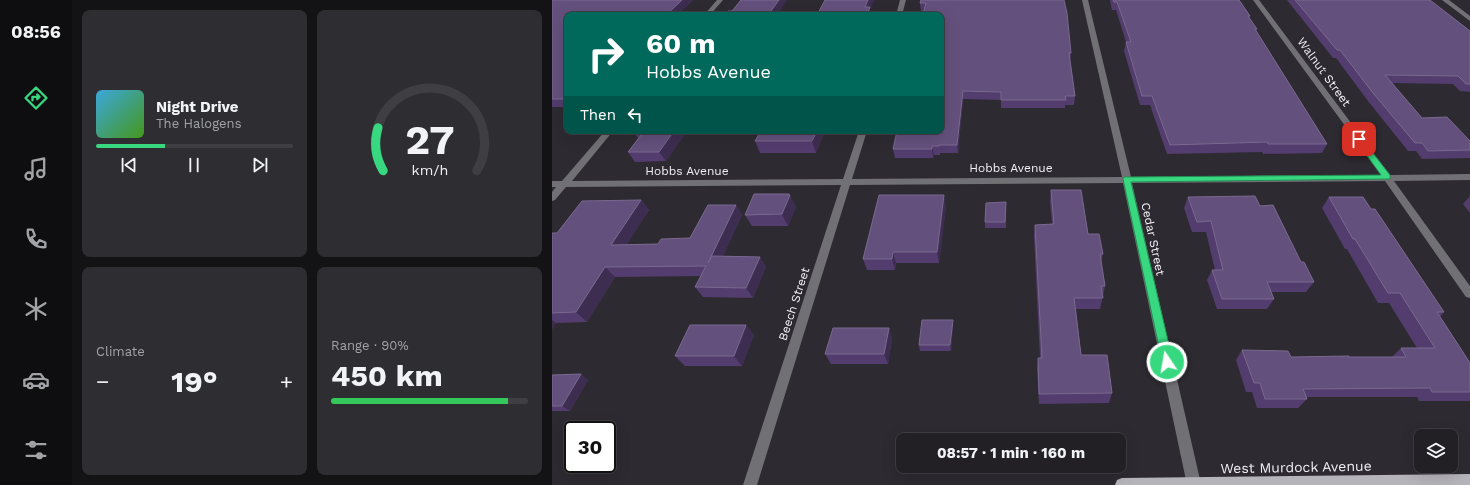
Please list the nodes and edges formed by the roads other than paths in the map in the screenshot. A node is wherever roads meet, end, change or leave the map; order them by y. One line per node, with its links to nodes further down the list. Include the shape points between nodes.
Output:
1 (720, 0): 6 (street)
2 (903, 0): 7 (street)
3 (1085, 0): 13 (street, Cedar Street)
4 (1256, 0): 11 (street, Walnut Street)
5 (1445, 0): 8 (street)
6 (710, 12)
7 (900, 12)
8 (1470, 20)
9 (606, 134): 16 (street)
10 (862, 134): 14 (street, Beech Street)
11 (1387, 177): 12 (street, Hobbs Avenue); 13 (street, Hobbs Avenue); 18 (street, Walnut Street)
12 (1470, 177)
13 (1127, 179): 14 (street, Hobbs Avenue); 20 (street, Cedar Street)
14 (847, 182): 16 (street, Hobbs Avenue); 21 (street, Beech Street)
15 (552, 184): 16 (street, Hobbs Avenue)
16 (564, 184): 17 (street)
17 (552, 198)
18 (1470, 294)
19 (1470, 481): 20 (main road, West Murdock Avenue)
20 (1194, 484): 22 (main road, West Murdock Avenue)
21 (750, 485)
22 (1122, 485)

